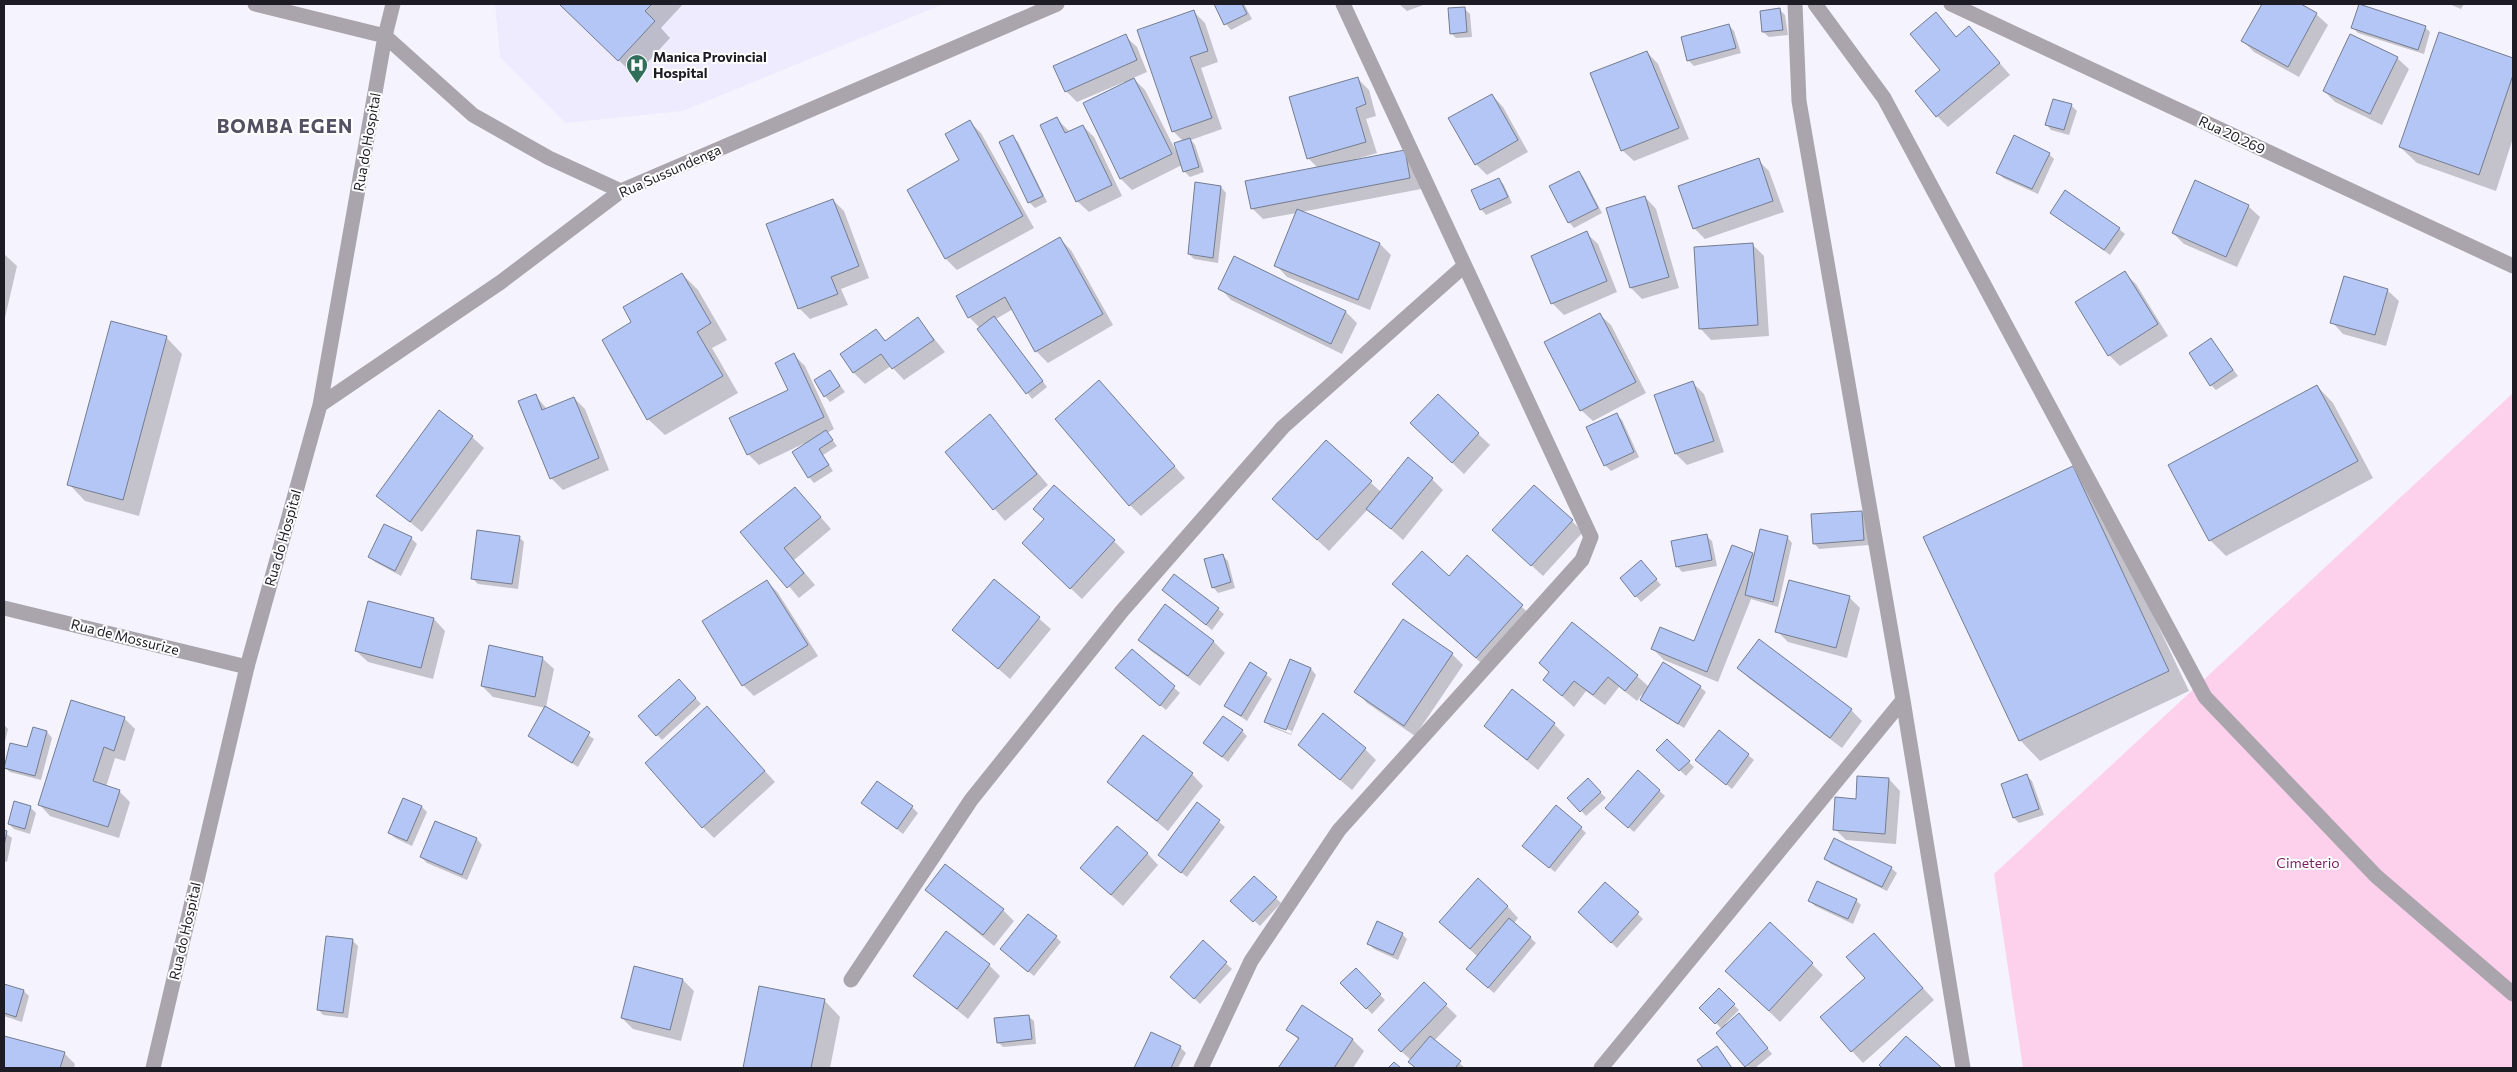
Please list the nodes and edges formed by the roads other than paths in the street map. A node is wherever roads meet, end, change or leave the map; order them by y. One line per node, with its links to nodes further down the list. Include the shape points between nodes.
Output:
1 (255, 4): 8 (street)
2 (393, 4): 8 (street, Rua do Hospital)
3 (1057, 4): 9 (street, Rua Sussundenga)
4 (1343, 4): 10 (street)
5 (1794, 4): 15 (street, via 1799,101)
6 (1815, 4): 17 (street, via 1884,98 2205,697 2376,876)
7 (1951, 4): 11 (street, Rua 20.269)
8 (385, 36): 9 (street, via 473,115 549,158); 12 (street, Rua do Hospital)
9 (620, 191): 12 (street, Rua Sussundenga, via 501,282)
10 (1464, 266): 16 (street, via 1282,427 1122,611 971,800); 19 (street, via 1591,537 1582,560 1339,830 1251,961)
11 (2513, 266)
12 (320, 405): 14 (street, Rua do Hospital)
13 (4, 608): 14 (street, Rua de Mossurize)
14 (247, 667): 18 (street, Rua do Hospital)
15 (1903, 700): 20 (street); 21 (street)
16 (851, 980)
17 (2513, 994)
18 (153, 1068)
19 (1201, 1068)
20 (1601, 1068)
21 (1963, 1068)

